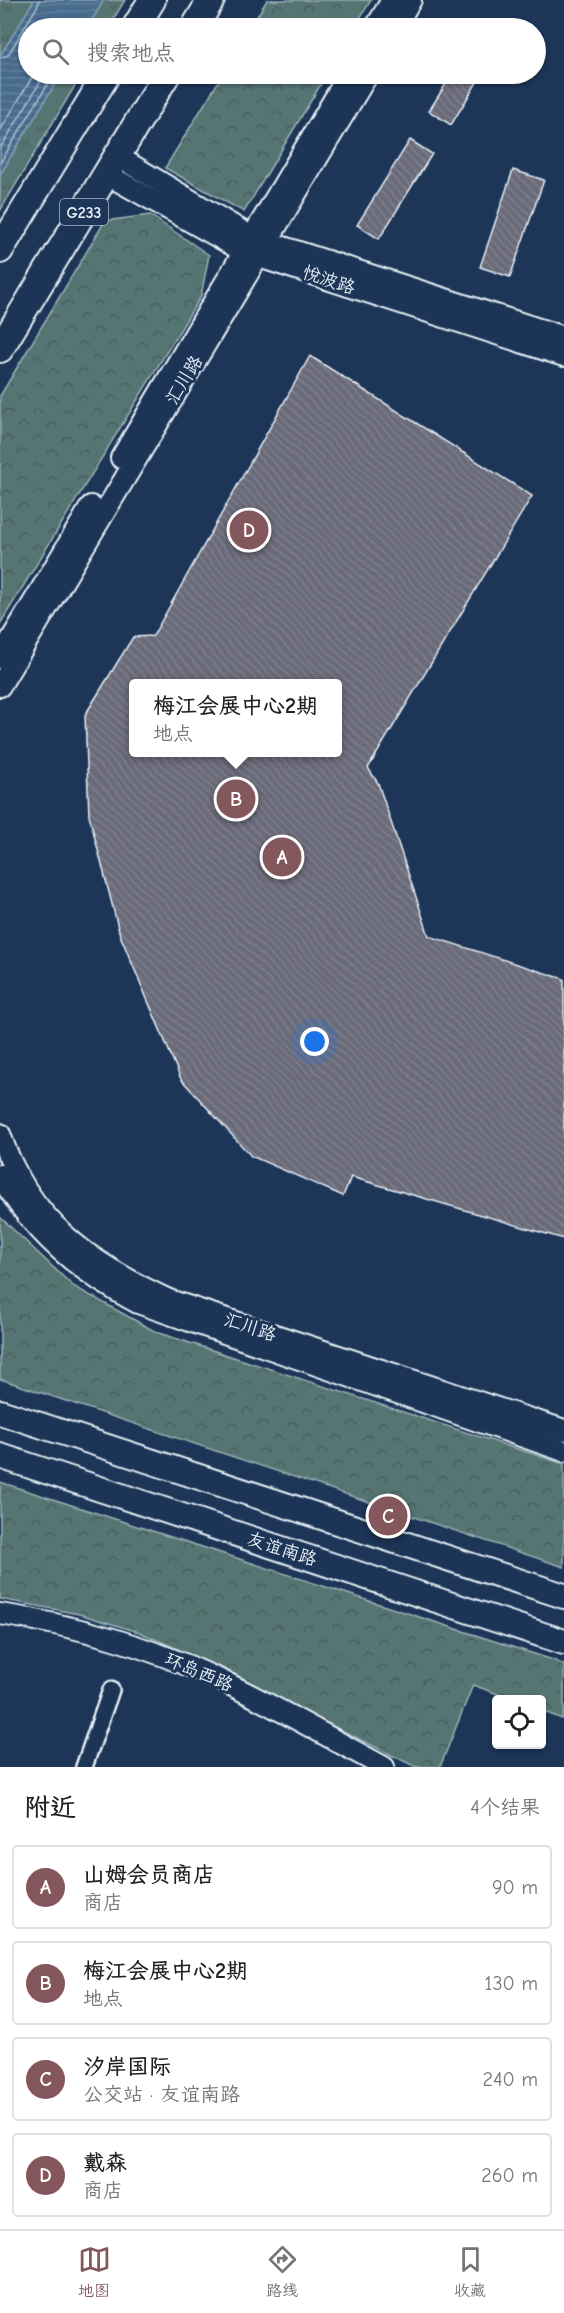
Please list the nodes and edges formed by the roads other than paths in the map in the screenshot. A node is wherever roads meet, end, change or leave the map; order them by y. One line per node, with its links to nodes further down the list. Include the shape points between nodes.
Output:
1 (152, 0): 5 (highway)
2 (212, 0): 6 (highway)
3 (392, 0): 7 (street)
4 (411, 0): 8 (street)
5 (141, 18)
6 (200, 18)
7 (381, 18)
8 (400, 18)
9 (101, 84): 15 (highway, G233)
10 (161, 84): 13 (highway, G233)
11 (344, 84): 14 (street, 汇川路)
12 (362, 84): 14 (street, 汇川路)
13 (111, 165): 14 (street, 悦波路); 17 (highway, G233)
14 (256, 247): 16 (street, 悦波路); 18 (street, 悦波路); 19 (street, 汇川路); 20 (street, 汇川路)
15 (0, 250)
16 (564, 337)
17 (0, 349)
18 (564, 356)
19 (0, 658)
20 (0, 686)
21 (0, 1134): 24 (street, 汇川路, via 26,1189 57,1228 92,1259 141,1287 169,1300)
22 (0, 1175): 25 (street, 汇川路, via 32,1223 73,1263 138,1303)
23 (0, 1412): 27 (main road)
24 (564, 1430)
25 (564, 1451)
26 (0, 1456): 30 (main road, 友谊南路)
27 (564, 1596)
28 (0, 1614): 34 (street, 环岛西路, via 73,1627 179,1662)
29 (0, 1625): 33 (street, 环岛西路, via 63,1637 177,1674)
30 (564, 1642)
31 (111, 1690): 32 (street)
32 (84, 1767)
33 (357, 1767)
34 (384, 1767)

